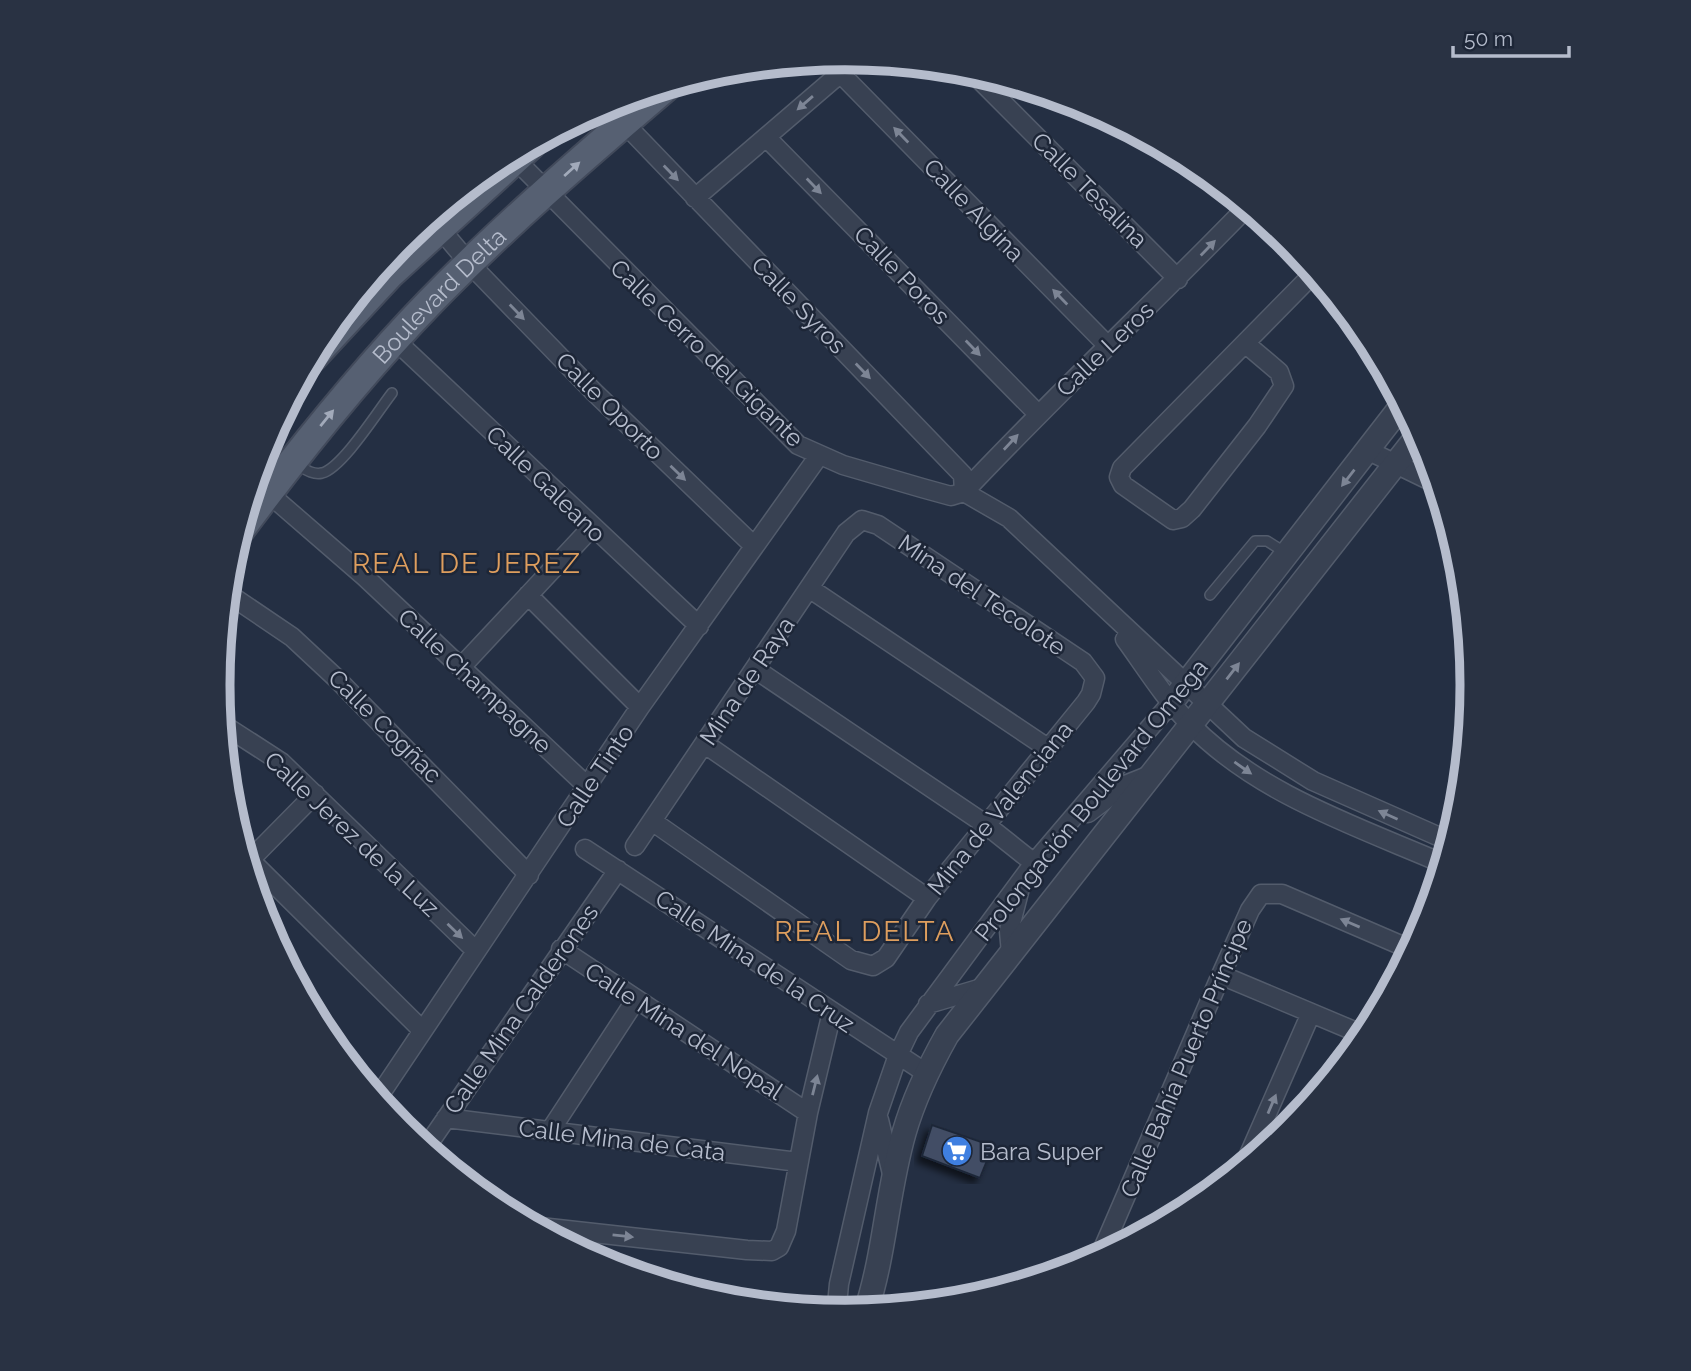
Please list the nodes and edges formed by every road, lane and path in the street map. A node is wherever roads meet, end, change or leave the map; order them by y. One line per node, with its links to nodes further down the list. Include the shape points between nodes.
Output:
1 (844, 70): 2 (street)
2 (840, 73): 6 (street, one-way to 6); 19 (street, Calle Algina, one-way to 2)
3 (987, 87): 14 (street, Calle Tesalina)
4 (647, 103): 5 (main road, Boulevard Delta)
5 (624, 123): 8 (main road, Boulevard Delta, one-way to 5); 9 (street, Calle Syros, one-way to 9)
6 (766, 137): 9 (street); 22 (street, Calle Poros, one-way to 22)
7 (524, 161): 8 (street, Calle Cerro del Gigante)
8 (545, 193): 13 (main road, Boulevard Delta); 25 (street, Calle Cerro del Gigante, via 777,425)
9 (695, 198): 29 (street, Calle Syros, one-way to 29, via 963,475)
10 (1240, 214): 14 (street, Calle Leros, one-way to 10)
11 (437, 226): 13 (street, Calle Oporto)
12 (415, 245): 16 (main road, Boulevard Delta)
13 (469, 263): 17 (main road, Boulevard Delta); 34 (street, Calle Oporto, one-way to 34)
14 (1178, 279): 19 (street, Calle Leros)
15 (1308, 280): 18 (street)
16 (370, 296)
17 (395, 340): 26 (main road, Boulevard Delta, one-way to 17); 33 (street, Calle Galeano)
18 (1246, 344): 18 (street, via 1119,474 1123,485 1173,520 1192,509 1284,386 1279,372)
19 (1108, 346): 22 (street, Calle Leros)
20 (392, 393): 26 (lane, via 337,464 324,473 311,473)
21 (1398, 412): 24 (street, Prolongación Boulevard Omega)
22 (1037, 414): 29 (street, Calle Leros, one-way to 22)
23 (1411, 444): 27 (street, Prolongación Boulevard Omega)
24 (1369, 451): 27 (street); 35 (street, Prolongación Boulevard Omega, one-way to 35)
25 (818, 457): 29 (street, Calle Cerro del Gigante, via 942,493); 34 (street, Calle Tinto)
26 (292, 462): 30 (main road, Boulevard Delta)
27 (1395, 465): 28 (street); 47 (street, Prolongación Boulevard Omega, one-way to 27)
28 (1424, 478)
29 (964, 492): 40 (street, Calle Cerro del Gigante, via 1029,534)
30 (268, 493): 31 (main road, Boulevard Delta); 42 (street, Calle Champagne)
31 (257, 508)
32 (862, 520): 36 (street, Mina de Raya, via 850,527); 44 (street, Mina del Tecolote, via 878,525 1083,662)
33 (591, 528): 37 (street); 41 (street, Calle Galeano)
34 (754, 546): 41 (street, Calle Tinto)
35 (1288, 554): 38 (lane, via 1267,541 1255,541); 45 (street, Prolongación Boulevard Omega)
36 (809, 588): 43 (street, Mina de Raya); 52 (street)
37 (528, 595): 42 (street); 48 (street)
38 (1210, 595)
39 (236, 599): 67 (street, Calle Cogñac, via 292,637 336,678)
40 (1104, 609): 45 (street, Calle Cerro del Gigante); 46 (street, Calle Cerro del Gigante)
41 (699, 626): 48 (street, Calle Tinto)
42 (462, 667): 54 (street, Calle Champagne)
43 (755, 669): 51 (street, Mina de Raya); 57 (street)
44 (1095, 678): 52 (street, Mina de Valenciana, via 1091,694)
45 (1185, 685): 46 (street, Prolongación Boulevard Omega); 47 (street, Calle Cerro del Gigante)
46 (1171, 703): 49 (street, Calle Cerro del Gigante); 58 (street, Prolongación Boulevard Omega)
47 (1206, 705): 49 (street, Prolongación Boulevard Omega); 59 (street, Calle Cerro del Gigante, one-way to 47, via 1284,765)
48 (640, 707): 54 (street, Calle Tinto)
49 (1190, 725): 53 (street, Prolongación Boulevard Omega); 63 (street, Calle Cerro del Gigante, one-way to 63, via 1270,785)
50 (231, 730): 55 (street, Calle Jerez de la Luz, via 281,762)
51 (705, 744): 56 (street, Mina de Raya); 68 (street)
52 (1046, 747): 57 (street, Mina de Valenciana)
53 (1150, 775): 58 (street, via 1125,785); 72 (street, Prolongación Boulevard Omega)
54 (587, 786): 67 (street, Calle Tinto)
55 (315, 794): 62 (street); 71 (street, Calle Jerez de la Luz, one-way to 71)
56 (652, 821): 60 (street, Mina de Raya); 68 (street, Mina de Valenciana, via 851,960 873,967 886,958)
57 (985, 824): 65 (street); 68 (street, Mina de Valenciana)
58 (1063, 828): 65 (street, Prolongación Boulevard Omega)
59 (1442, 838)
60 (635, 846)
61 (585, 849): 64 (street, Calle Mina de la Cruz)
62 (253, 853)
63 (1435, 860)
64 (618, 870): 70 (street, Calle Mina Calderones); 77 (street, Calle Mina de la Cruz)
65 (1029, 870): 72 (street, via 1009,931); 76 (street, Prolongación Boulevard Omega)
66 (259, 871): 79 (street)
67 (529, 875): 71 (street, Calle Tinto)
68 (927, 898)
69 (1403, 946): 73 (street, Calle Bahía Puerto Príncipe, one-way to 73, via 1282,894 1261,894)
70 (561, 949): 75 (street, Calle Mina del Nopal); 86 (street, Calle Mina Calderones)
71 (476, 951): 79 (street, Calle Tinto)
72 (1011, 953): 74 (street, Prolongación Boulevard Omega)
73 (1221, 975): 78 (street); 93 (street, Calle Bahía Puerto Príncipe)
74 (982, 988): 76 (street); 82 (street, Prolongación Boulevard Omega)
75 (635, 1001): 84 (street, Calle Mina del Nopal); 87 (street)
76 (927, 1005): 81 (street, Prolongación Boulevard Omega)
77 (832, 1012): 81 (street, Calle Mina de la Cruz); 84 (street, one-way to 77)
78 (1311, 1013): 80 (street); 89 (street, one-way to 78)
79 (422, 1030): 83 (street, Calle Tinto)
80 (1354, 1031)
81 (898, 1055): 82 (street, Calle Mina de la Cruz); 85 (street, Prolongación Boulevard Omega)
82 (926, 1073): 91 (street, Prolongación Boulevard Omega, via 903,1136)
83 (383, 1090)
84 (808, 1113): 90 (street)
85 (878, 1113): 91 (street); 95 (street, Prolongación Boulevard Omega)
86 (446, 1118): 87 (street, Calle Mina de Cata); 88 (street, Calle Mina Calderones)
87 (550, 1131): 90 (street, Calle Mina de Cata)
88 (431, 1140)
89 (1252, 1147)
90 (798, 1162): 92 (street, one-way to 90, via 772,1251 786,1231)
91 (894, 1179): 94 (street, Prolongación Boulevard Omega)
92 (556, 1229)
93 (1105, 1244)
94 (869, 1300)
95 (837, 1301)

